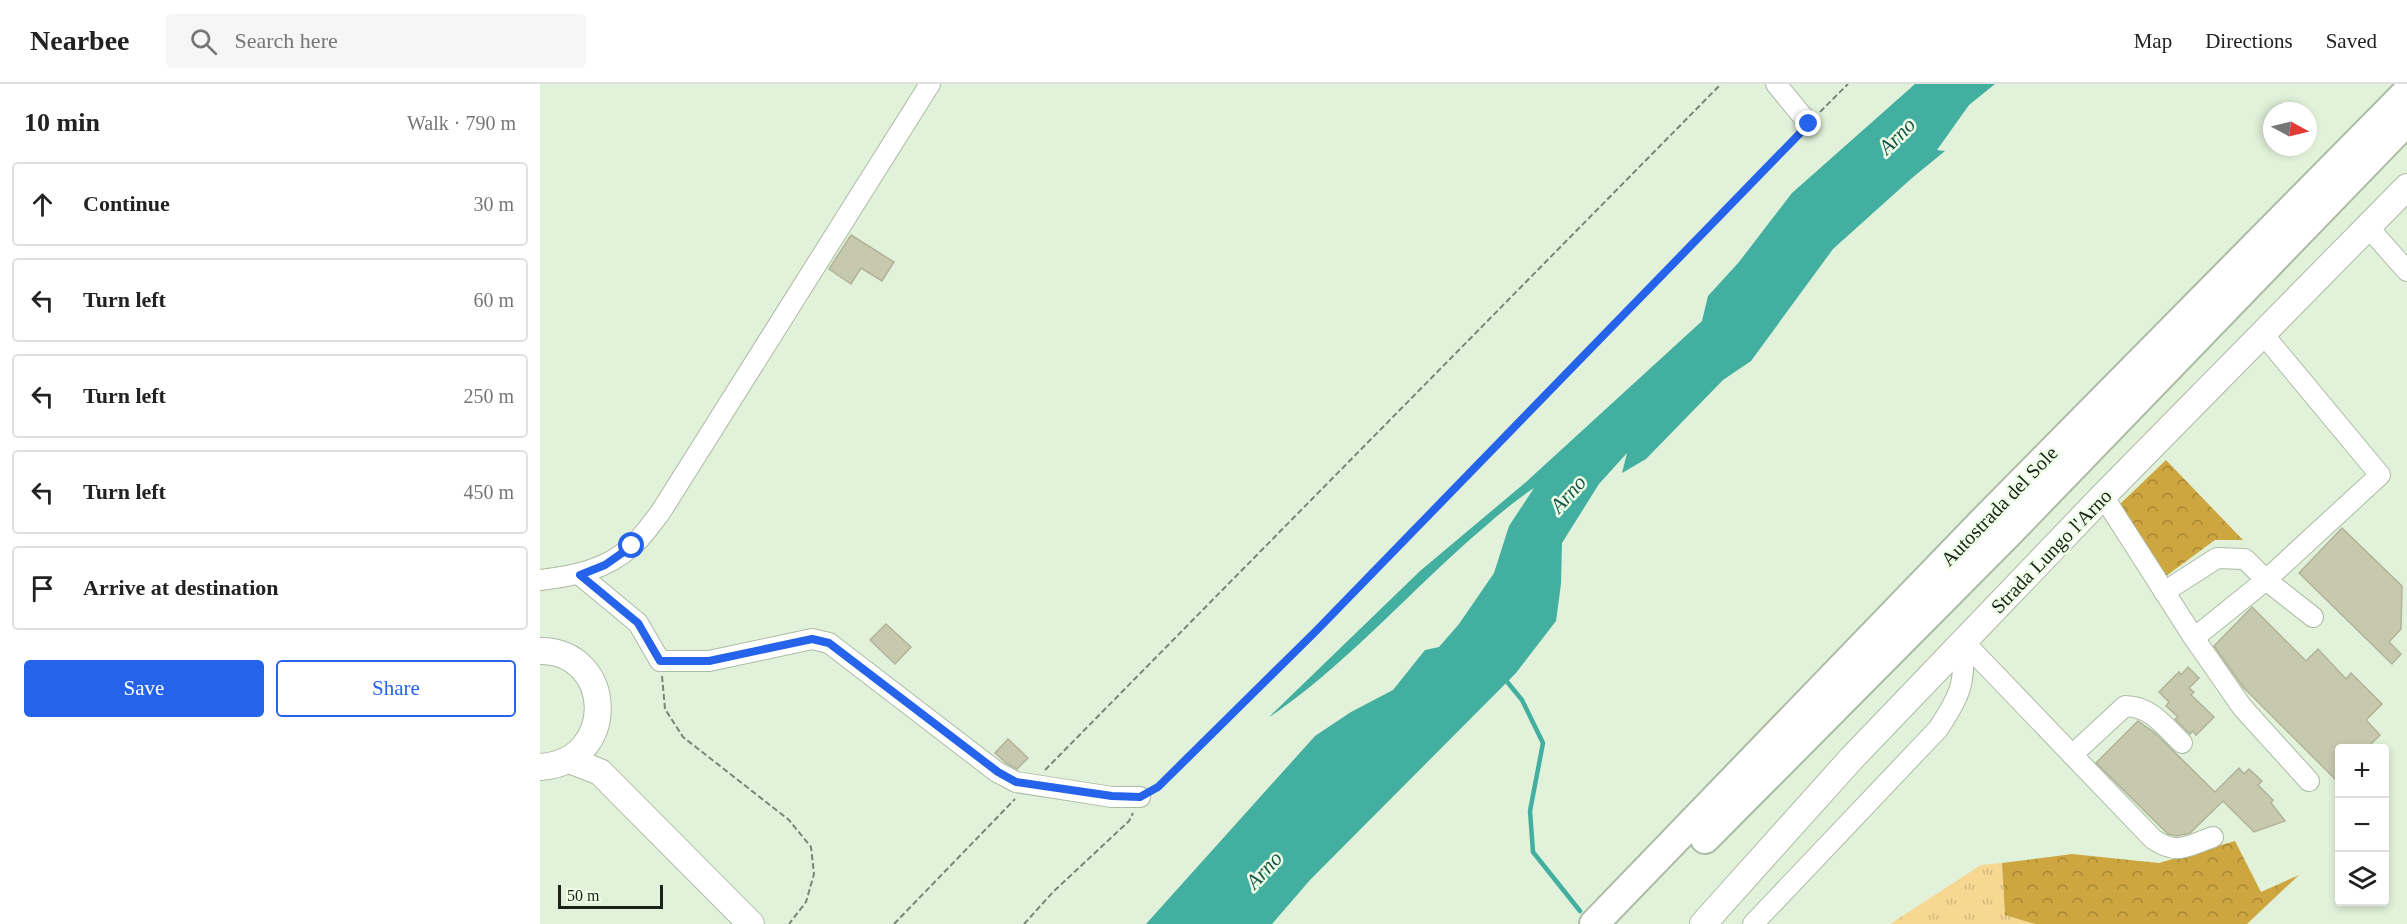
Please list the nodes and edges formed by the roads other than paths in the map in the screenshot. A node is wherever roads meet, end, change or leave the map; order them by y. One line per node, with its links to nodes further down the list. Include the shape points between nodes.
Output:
1 (930, 84): 11 (street, via 660,513 632,546 605,565)
2 (1776, 84): 5 (street)
3 (2407, 92): 29 (highway, Autostrada del Sole, via 1986,518)
4 (2407, 121): 30 (highway, Autostrada del Sole, via 2006,536)
5 (1809, 124)
6 (2407, 187): 7 (main road, Strada Lungo l'Arno)
7 (2368, 227): 8 (street); 9 (main road, Strada Lungo l'Arno)
8 (2407, 271)
9 (2263, 334): 10 (main road, Strada Lungo l'Arno); 13 (street, via 2380,475)
10 (2103, 496): 14 (street); 17 (main road, Strada Lungo l'Arno)
11 (580, 575): 12 (street); 26 (street, via 638,623 660,661 709,661 812,639 829,643 1016,782)
12 (540, 580)
13 (2266, 580): 14 (street, via 2245,559 2217,558); 15 (street); 16 (street)
14 (2164, 592): 16 (street)
15 (2313, 616)
16 (2194, 638): 25 (street, via 2241,707)
17 (1964, 642): 21 (street); 31 (main road, Strada Lungo l'Arno, via 1851,759); 32 (street, via 1964,675 1957,701 1938,729)
18 (540, 651): 19 (main road, via 562,655 579,665 591,680 598,699)
19 (592, 737): 22 (main road); 24 (main road)
20 (2182, 743): 21 (street, via 2149,711 2126,706)
21 (2072, 755): 27 (street, via 2153,839 2168,849)
22 (569, 760): 23 (main road); 24 (main road)
23 (540, 767)
24 (600, 772): 28 (main road)
25 (2309, 781)
26 (1140, 797)
27 (2213, 837)
28 (752, 924)
29 (1594, 924)
30 (1622, 924)
31 (1703, 924)
32 (1753, 924)

